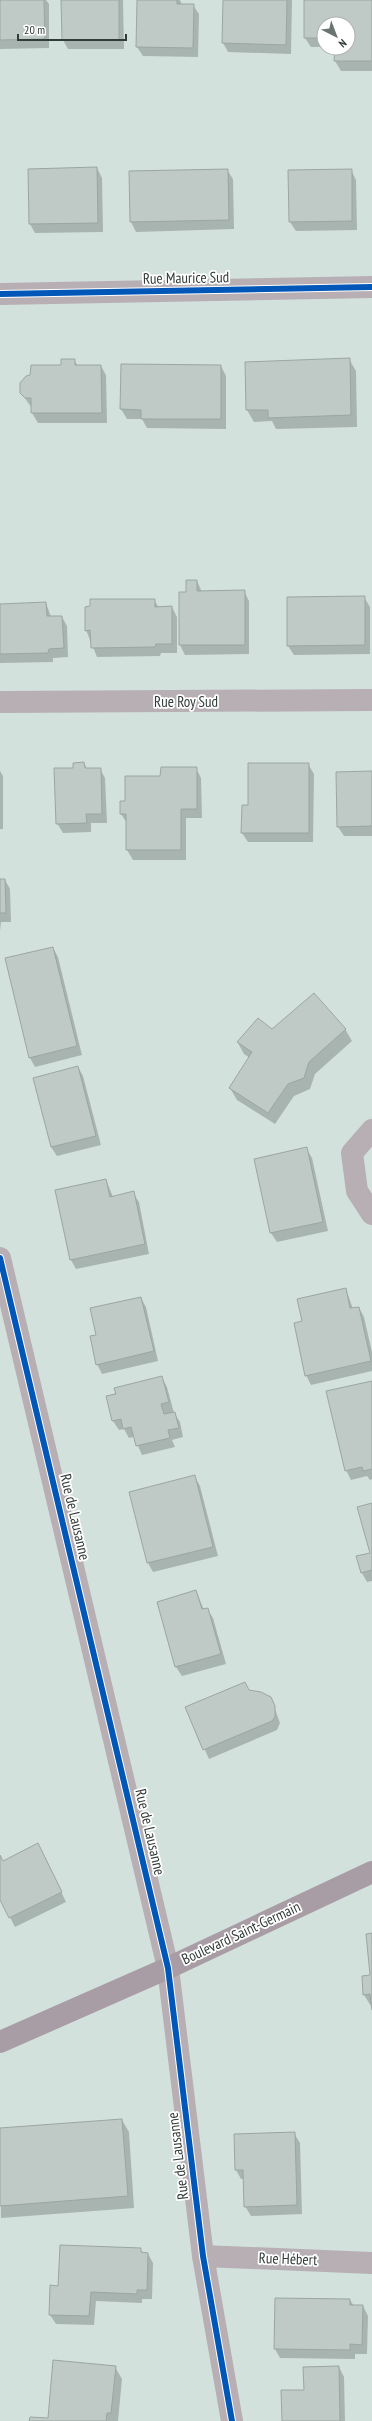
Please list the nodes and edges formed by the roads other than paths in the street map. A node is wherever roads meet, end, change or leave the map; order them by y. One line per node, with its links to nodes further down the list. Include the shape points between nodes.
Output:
1 (372, 287): 2 (street, Rue Maurice Sud)
2 (0, 294)
3 (372, 700): 4 (street, Rue Roy Sud)
4 (0, 702)
5 (372, 1130): 6 (street, via 352,1153 357,1192)
6 (372, 1214)
7 (0, 1258): 9 (street, Rue de Lausanne)
8 (372, 1872): 9 (main road, Boulevard Saint-Germain)
9 (168, 1968): 10 (main road, Boulevard Saint-Germain); 11 (street, Rue de Lausanne)
10 (0, 2042)
11 (203, 2256): 12 (street, Rue Hébert); 13 (street, Rue de Lausanne)
12 (372, 2263)
13 (232, 2421)

